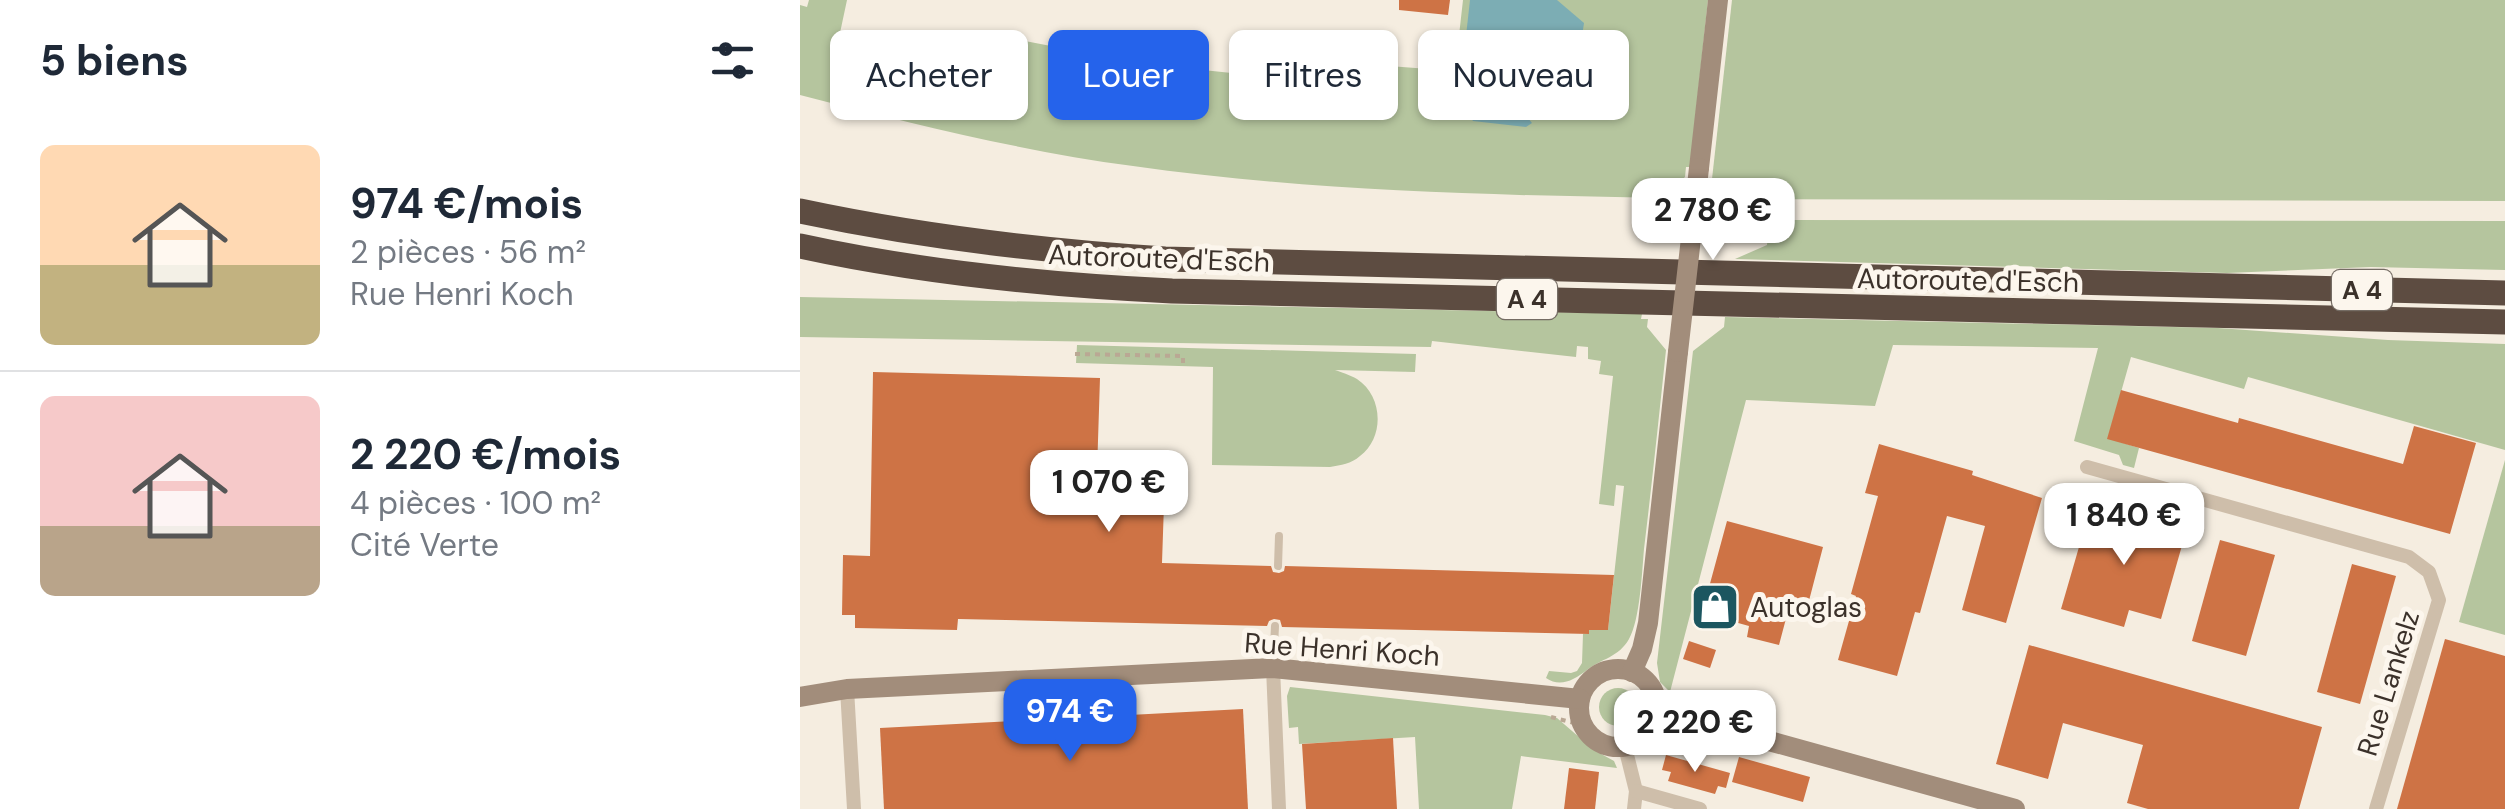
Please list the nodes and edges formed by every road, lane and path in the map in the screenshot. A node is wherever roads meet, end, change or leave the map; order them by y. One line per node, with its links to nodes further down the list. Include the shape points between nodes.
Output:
1 (1718, 0): 15 (main road, bridge, via 1648,624)
2 (800, 200): 4 (highway, A 4)
3 (800, 211): 4 (highway)
4 (861, 224): 6 (highway, Autoroute d'Esch / A 4, via 998,245 1165,259)
5 (800, 250): 7 (highway, Autoroute d'Esch / A 4, via 1039,284 1172,290)
6 (2505, 293)
7 (2505, 322)
8 (1075, 354): 9 (path, via 1183,356)
9 (1183, 367)
10 (2087, 467): 29 (street, Rue Lankelz, via 2408,557 2430,572 2440,600)
11 (1279, 536): 12 (lane)
12 (1278, 566)
13 (1275, 626): 14 (lane)
14 (1273, 668): 16 (main road, Rue Henri Koch); 18 (main road, Rue Henri Koch); 25 (street)
15 (1632, 672): 18 (main road, via 1594,677); 19 (main road, via 1651,688)
16 (847, 689): 17 (main road, Rue Henri Koch); 24 (street)
17 (800, 697)
18 (1580, 699): 21 (main road)
19 (1657, 712): 22 (main road, via 1647,734); 28 (main road)
20 (1545, 715): 21 (path)
21 (1582, 724): 22 (main road, via 1600,743)
22 (1625, 746): 23 (street)
23 (1636, 791): 26 (street); 27 (street)
24 (854, 809)
25 (1278, 809)
26 (1634, 809)
27 (1700, 809)
28 (2015, 809)
29 (2376, 809)

